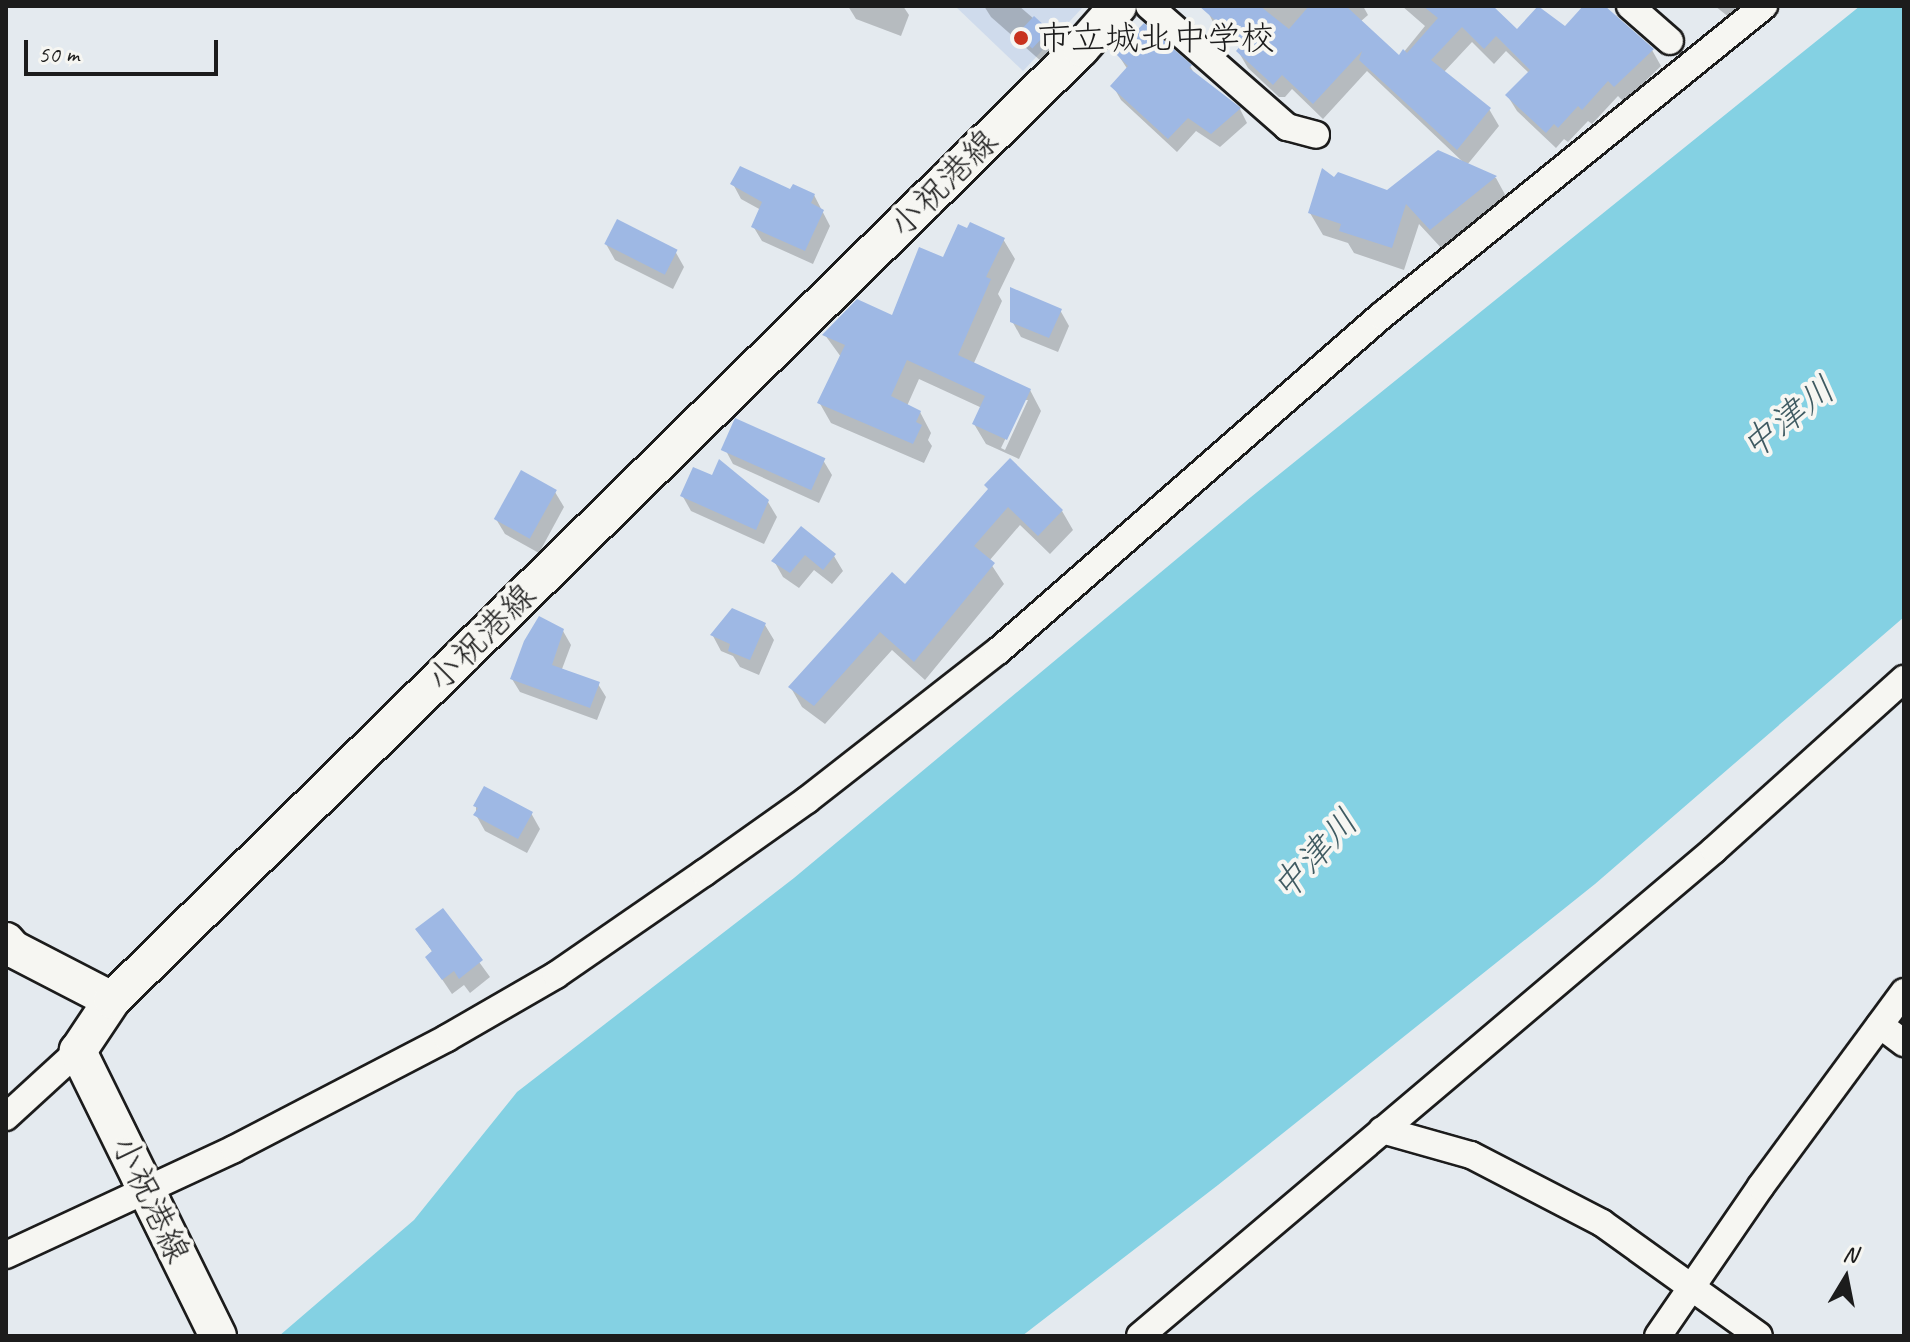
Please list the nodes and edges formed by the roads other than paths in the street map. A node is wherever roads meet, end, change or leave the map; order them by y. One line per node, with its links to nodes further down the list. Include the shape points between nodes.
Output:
1 (1118, 6): 10 (main road, 小祝港線)
2 (1149, 6): 6 (street, via 1287,127)
3 (1630, 6): 5 (street)
4 (1764, 6): 16 (street, via 1381,316 998,651 807,800 556,975)
5 (1670, 41)
6 (1316, 135)
7 (1904, 679): 15 (street, via 1714,850)
8 (6, 941): 10 (main road)
9 (1904, 992): 11 (street)
10 (112, 1000): 13 (main road, 小祝港線)
11 (1880, 1025): 12 (street); 18 (street)
12 (1904, 1043)
13 (78, 1051): 14 (street); 16 (main road, 小祝港線)
14 (6, 1117)
15 (1382, 1130): 18 (street, via 1498,1167 1602,1223); 20 (street)
16 (150, 1198): 17 (street); 19 (main road, 小祝港線)
17 (6, 1255)
18 (1691, 1286): 21 (street); 22 (street)
19 (218, 1336)
20 (1140, 1336)
21 (1658, 1336)
22 (1759, 1336)

